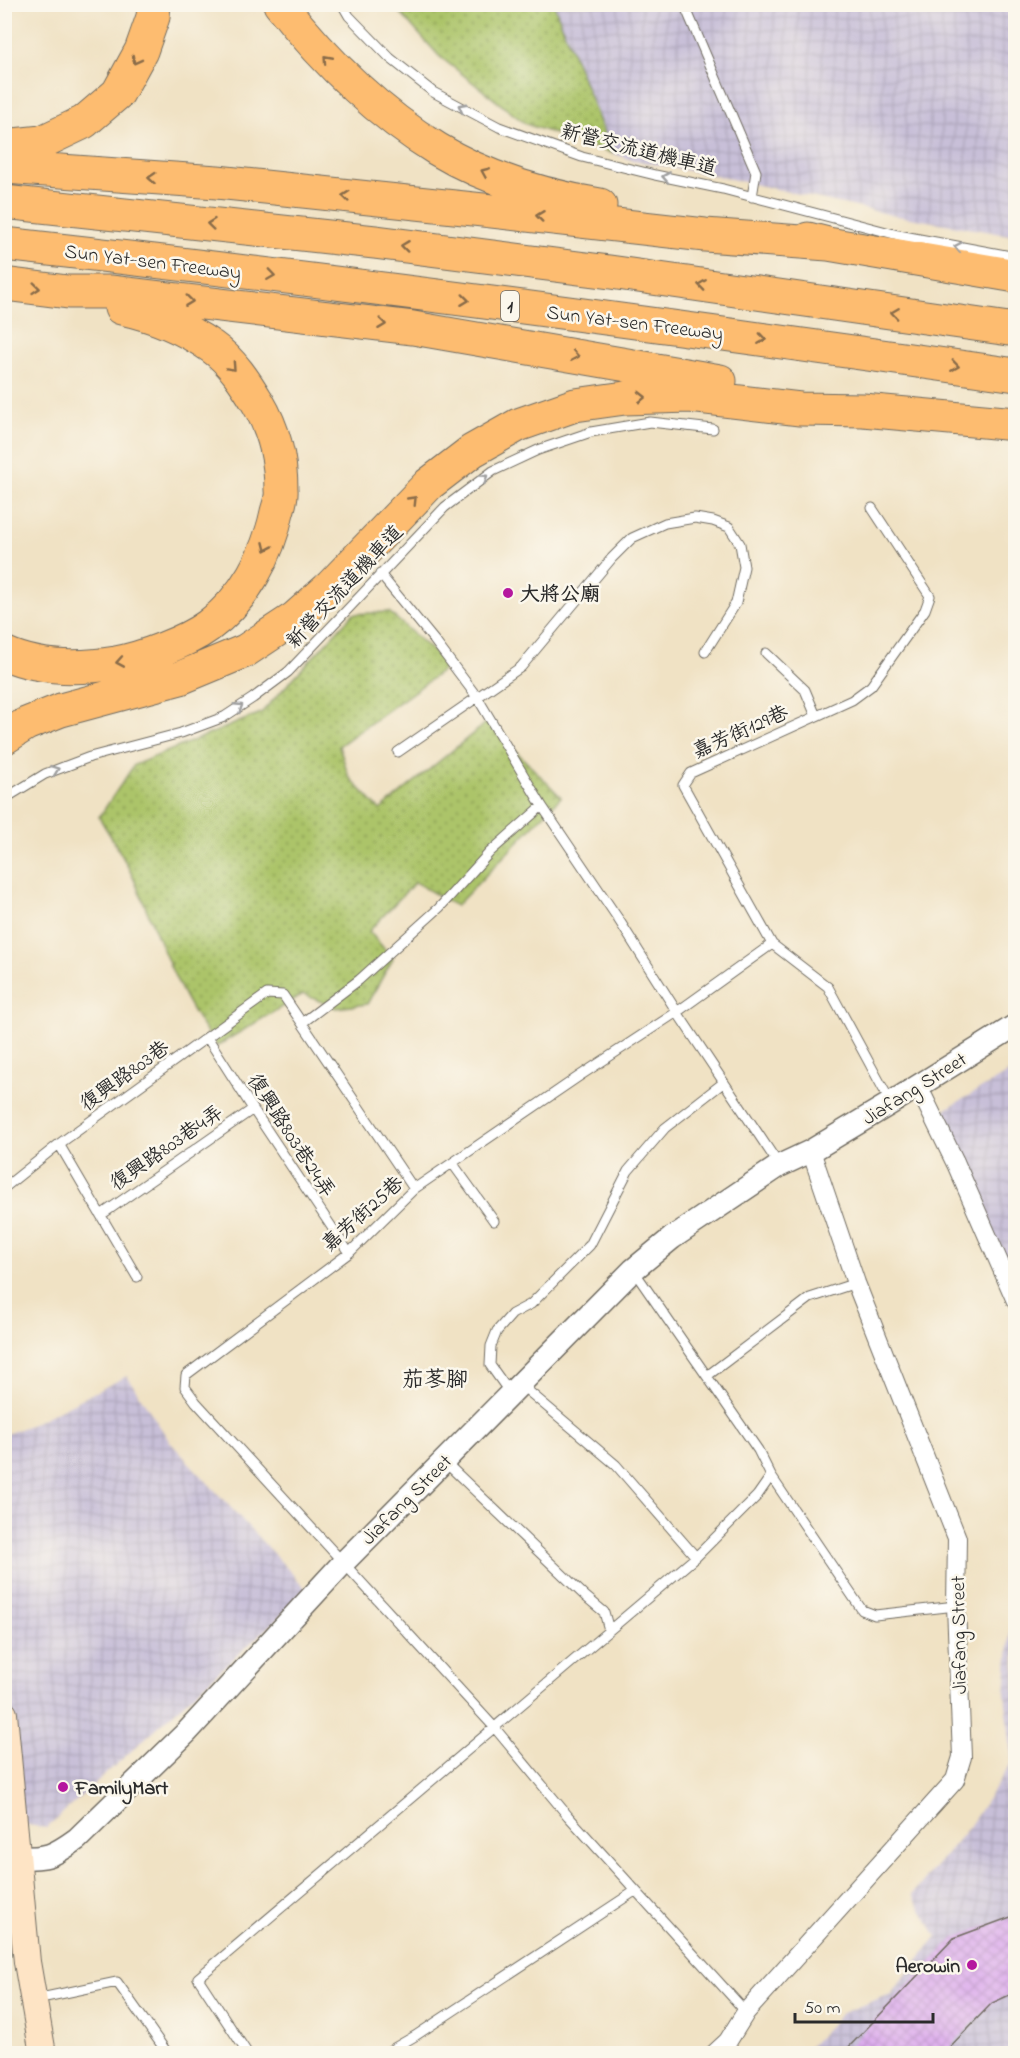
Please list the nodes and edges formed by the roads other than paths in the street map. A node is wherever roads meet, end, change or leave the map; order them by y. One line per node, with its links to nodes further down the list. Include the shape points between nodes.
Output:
1 (154, 4): 5 (highway, one-way to 5, via 141,51 118,93 84,122 42,142)
2 (280, 4): 10 (highway, one-way to 2, via 768,229 583,202 484,172 438,149 383,111 342,75)
3 (342, 4): 7 (lane, 新營交流道機車道, one-way to 3, via 582,156 499,127 433,92 390,58)
4 (684, 4): 7 (lane, via 756,172)
5 (4, 146)
6 (4, 167): 10 (highway, one-way to 6, via 705,235 217,182)
7 (752, 197): 11 (lane, 新營交流道機車道, one-way to 7, via 898,235)
8 (4, 202): 15 (highway, one-way to 8, via 375,242)
9 (4, 244): 16 (highway, Sun Yat-sen Freeway / 1, one-way to 16, via 197,265)
10 (828, 244): 12 (highway)
11 (1016, 257)
12 (1016, 276)
13 (4, 284): 14 (highway, one-way to 14)
14 (68, 291): 17 (highway, one-way to 17, via 110,292 413,328 804,395); 23 (highway, one-way to 23, via 139,312 185,330 214,348 244,380 267,418 278,451 282,492 272,536 256,571 233,602 208,626 166,648 95,666 59,667)
15 (1016, 330)
16 (1016, 375)
17 (863, 410): 18 (highway); 27 (highway, one-way to 17, via 26,724 62,710 180,678 245,651 295,618 331,586 429,484 472,451 518,425 575,405 625,398 690,396 800,409)
18 (1016, 424)
19 (713, 429): 21 (lane, 新營交流道機車道, one-way to 19, via 445,507 493,471 538,450 591,432 650,422)
20 (872, 508): 26 (lane, 嘉芳街129巷, via 930,596 925,610 871,686 852,700)
21 (380, 574): 25 (lane); 29 (lane, 新營交流道機車道, one-way to 21, via 45,774 224,717 288,672)
22 (705, 652): 25 (lane, via 736,603 744,567 740,544 729,527 695,518 665,523 632,538 521,667)
23 (4, 653)
24 (766, 653): 26 (lane, via 805,690)
25 (477, 697): 28 (lane); 30 (lane)
26 (816, 716): 31 (lane, 嘉芳街129巷, via 692,773 683,785)
27 (4, 738)
28 (398, 752)
29 (4, 799)
30 (542, 806): 32 (lane); 33 (lane, via 360,980)
31 (772, 944): 32 (lane, 嘉芳街25巷); 38 (lane, 嘉芳街129巷, via 828,987)
32 (677, 1012): 36 (lane); 42 (lane, 嘉芳街25巷)
33 (302, 1023): 35 (lane, 復興路803巷, via 283,995 267,994); 45 (lane)
34 (1016, 1025): 37 (street, Jiafang Street)
35 (207, 1037): 39 (lane, 復興路803巷24弄); 40 (lane, 復興路803巷)
36 (723, 1083): 43 (lane); 54 (lane, via 665,1128 628,1171 590,1245 531,1304 512,1314 497,1331 489,1365)
37 (918, 1086): 38 (street, Jiafang Street); 52 (street)
38 (891, 1103): 41 (street, Jiafang Street)
39 (252, 1109): 46 (lane, 復興路803巷4弄); 48 (lane, 復興路803巷24弄)
40 (59, 1144): 44 (lane, 復興路803巷); 46 (lane, 復興路803巷4弄)
41 (811, 1151): 43 (street, Jiafang Street); 51 (street, Jiafang Street)
42 (453, 1164): 45 (lane, 嘉芳街25巷); 47 (lane)
43 (779, 1166): 49 (street, Jiafang Street, via 672,1238)
44 (4, 1188)
45 (414, 1189): 48 (lane, 嘉芳街25巷)
46 (101, 1215): 50 (lane, 復興路803巷4弄)
47 (494, 1221)
48 (349, 1253): 58 (lane, 嘉芳街25巷, via 186,1375 185,1387)
49 (633, 1270): 53 (lane); 54 (street, Jiafang Street)
50 (137, 1277)
51 (856, 1283): 53 (lane, via 810,1298); 59 (street, Jiafang Street, via 957,1538)
52 (1016, 1301)
53 (707, 1376): 56 (lane, via 758,1450)
54 (515, 1388): 55 (street, Jiafang Street); 57 (lane, via 616,1465)
55 (444, 1461): 58 (street, Jiafang Street); 60 (lane, via 604,1612)
56 (771, 1476): 57 (lane, via 757,1496); 59 (lane, via 862,1610 875,1616)
57 (696, 1557): 60 (lane)
58 (343, 1563): 62 (lane, 嘉芳街25巷); 63 (street, Jiafang Street, via 187,1732 77,1839 57,1853 40,1858)
59 (956, 1606): 66 (street, Jiafang Street, via 962,1757 956,1780)
60 (609, 1630): 62 (lane)
61 (4, 1714): 63 (main road)
62 (494, 1727): 64 (lane, 嘉芳街25巷); 69 (lane, via 198,1978)
63 (11, 1857): 65 (main road)
64 (634, 1891): 66 (lane, 嘉芳街25巷); 70 (lane)
65 (32, 2000): 67 (main road); 68 (lane, via 117,1982)
66 (746, 2012): 71 (street, Jiafang Street, via 728,2041)
67 (42, 2054)
68 (168, 2054)
69 (248, 2054)
70 (384, 2054)
71 (714, 2054)

